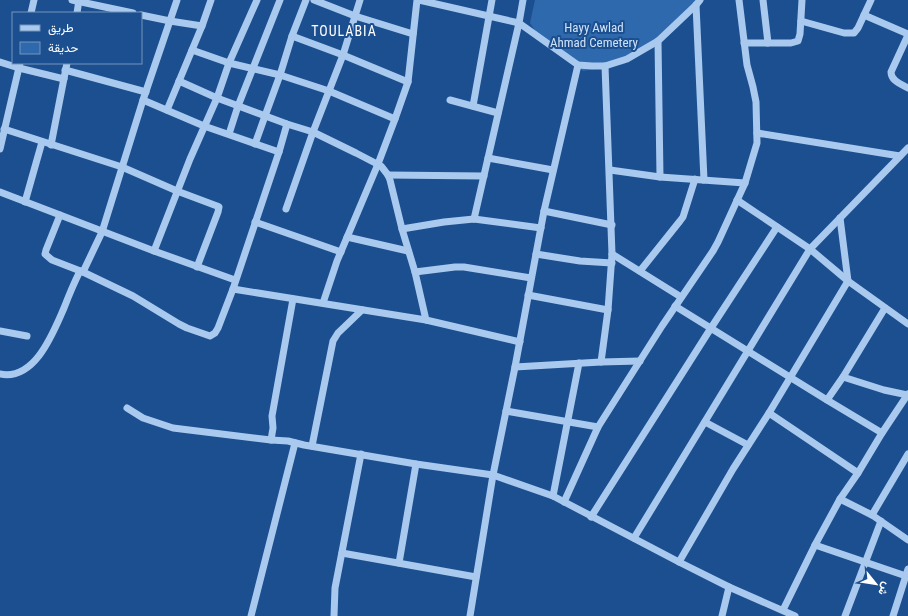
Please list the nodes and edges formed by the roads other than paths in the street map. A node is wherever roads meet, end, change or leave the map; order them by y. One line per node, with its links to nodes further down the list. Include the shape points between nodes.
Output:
1 (34, 0): 18 (street)
2 (77, 0): 19 (street); 20 (street)
3 (177, 0): 25 (street)
4 (211, 0): 28 (street)
5 (256, 0): 38 (street)
6 (280, 0): 44 (street)
7 (306, 0): 31 (street)
8 (314, 0): 23 (street)
9 (360, 0): 23 (street)
10 (418, 0): 24 (street); 29 (street)
11 (492, 0): 24 (street)
12 (523, 0): 27 (street)
13 (739, 0): 33 (street)
14 (763, 0): 34 (street)
15 (802, 0): 26 (street)
16 (871, 0): 22 (street)
17 (698, 2): 32 (street); 83 (street)
18 (31, 12)
19 (77, 12)
20 (129, 12)
21 (142, 15): 25 (street)
22 (864, 15): 26 (street, via 858,28 851,34); 30 (street)
23 (355, 16): 29 (street); 36 (street)
24 (489, 16): 27 (street); 56 (street)
25 (170, 21): 28 (street); 51 (street)
26 (801, 21): 34 (street, via 799,39 796,42)
27 (519, 23): 41 (street); 58 (street)
28 (202, 26): 35 (street)
29 (413, 34): 48 (street)
30 (908, 35): 49 (street, via 891,72 893,79)
31 (292, 36): 36 (street); 45 (street)
32 (658, 40): 43 (street, via 627,59); 81 (street)
33 (744, 43): 34 (street); 65 (street, via 756,102)
34 (768, 43)
35 (192, 50): 38 (street); 47 (street)
36 (343, 55): 48 (street); 50 (street)
37 (0, 62): 39 (street)
38 (229, 63): 44 (street); 52 (street)
39 (12, 64)
40 (19, 65): 46 (street); 63 (street)
41 (578, 65): 43 (street); 77 (street)
42 (66, 66): 46 (street); 51 (street)
43 (605, 66): 78 (street)
44 (253, 69): 45 (street); 55 (street)
45 (280, 75): 50 (street); 59 (street)
46 (64, 79): 69 (street)
47 (179, 81): 52 (street); 57 (street)
48 (408, 82): 60 (street)
49 (908, 88)
50 (329, 91): 60 (street); 64 (street)
51 (146, 92): 53 (street)
52 (217, 98): 55 (street); 62 (street)
53 (143, 100): 57 (street); 76 (street)
54 (450, 100): 56 (street)
55 (238, 106): 59 (street); 66 (street)
56 (473, 106): 58 (street)
57 (167, 110): 62 (street)
58 (498, 113): 74 (street)
59 (265, 116): 61 (street); 68 (street)
60 (396, 119): 75 (street)
61 (287, 124): 64 (street); 72 (street)
62 (204, 126): 66 (street); 85 (street)
63 (4, 130): 67 (street); 71 (street)
64 (313, 132): 75 (street); 89 (street)
65 (757, 133): 73 (street); 84 (street, via 757,143)
66 (229, 134): 68 (street)
67 (42, 142): 69 (street); 88 (street)
68 (255, 144): 72 (street)
69 (51, 145): 76 (street)
70 (908, 148): 73 (street)
71 (0, 149)
72 (279, 152): 94 (street)
73 (900, 156): 92 (street)
74 (488, 158): 77 (street); 80 (street)
75 (378, 164): 79 (street); 100 (street)
76 (122, 167): 85 (street); 99 (street)
77 (553, 170): 90 (street)
78 (610, 170): 81 (street); 95 (street)
79 (388, 175): 80 (street); 98 (street)
80 (484, 176): 93 (street)
81 (660, 177): 82 (street)
82 (695, 179): 83 (street); 110 (street, via 683,217)
83 (704, 180): 84 (street)
84 (745, 183): 87 (street)
85 (177, 191): 103 (street); 108 (street, via 219,207)
86 (0, 192): 88 (street)
87 (737, 200): 96 (street); 117 (street, via 718,242)
88 (25, 202): 91 (street)
89 (286, 209)
90 (544, 211): 95 (street); 97 (street)
91 (60, 215): 99 (street); 109 (street, via 45,254 52,260)
92 (840, 218): 101 (street); 114 (street)
93 (474, 219): 97 (street); 98 (street)
94 (255, 222): 104 (street); 113 (street)
95 (612, 225): 106 (street)
96 (777, 227): 101 (street); 126 (street)
97 (541, 228): 105 (street)
98 (402, 229): 102 (street)
99 (102, 232): 103 (street); 109 (street)
100 (348, 237): 102 (street); 104 (street)
101 (810, 249): 114 (street); 130 (street)
102 (408, 250): 111 (street)
103 (154, 251): 108 (street)
104 (341, 252): 119 (street)
105 (536, 254): 107 (street); 112 (street)
106 (612, 254): 107 (street); 110 (street)
107 (612, 264): 123 (street)
108 (197, 267): 113 (street)
109 (81, 271): 115 (street, via 133,296 183,326 210,336 215,333); 135 (street, via 40,354 25,368 10,374)
110 (640, 271): 117 (street)
111 (415, 272): 112 (street, via 464,267); 124 (street)
112 (531, 278): 116 (street)
113 (236, 280): 115 (street)
114 (848, 282): 121 (street); 136 (street)
115 (233, 289): 118 (street)
116 (528, 295): 123 (street); 129 (street)
117 (681, 298): 120 (street)
118 (293, 299): 119 (street); 147 (street, via 272,416)
119 (323, 304): 122 (street)
120 (676, 306): 126 (street); 131 (street)
121 (885, 308): 125 (street); 137 (street)
122 (362, 310): 124 (street); 150 (street, via 333,340)
123 (608, 310): 132 (street)
124 (426, 320): 129 (street)
125 (908, 324)
126 (711, 328): 130 (street); 160 (street)
127 (0, 331): 128 (street)
128 (27, 336)
129 (520, 342): 134 (street)
130 (748, 352): 136 (street); 144 (street)
131 (640, 361): 132 (street); 145 (street)
132 (601, 362): 133 (street)
133 (579, 363): 134 (street); 143 (street)
134 (515, 367): 141 (street)
135 (0, 374)
136 (790, 377): 139 (street); 142 (street)
137 (843, 377): 138 (street); 139 (street)
138 (908, 395): 146 (street)
139 (827, 400): 146 (street)
140 (127, 408): 147 (street, via 143,418 173,428)
141 (506, 411): 143 (street); 155 (street)
142 (769, 413): 149 (street); 154 (street)
143 (567, 422): 145 (street); 156 (street)
144 (705, 422): 149 (street); 162 (street)
145 (598, 427): 158 (street)
146 (882, 433): 154 (street)
147 (271, 440): 148 (street)
148 (295, 443): 150 (street); 176 (street)
149 (748, 445): 166 (street)
150 (312, 446): 151 (street)
151 (361, 454): 153 (street); 165 (street)
152 (908, 454): 159 (street)
153 (416, 464): 155 (street); 168 (street)
154 (858, 472): 157 (street)
155 (492, 475): 156 (street); 171 (street)
156 (552, 496): 158 (street)
157 (840, 499): 159 (street); 164 (street)
158 (564, 502): 160 (street)
159 (872, 515): 161 (street)
160 (591, 516): 162 (street)
161 (881, 522): 163 (street); 167 (street)
162 (634, 538): 166 (street)
163 (908, 540)
164 (816, 544): 167 (street); 174 (street)
165 (342, 553): 168 (street); 177 (street, via 335,588)
166 (679, 562): 172 (street)
167 (865, 562): 170 (street); 180 (street)
168 (399, 563): 171 (street)
169 (908, 569): 170 (street)
170 (906, 576): 173 (street)
171 (476, 577): 178 (street)
172 (729, 587): 174 (street); 179 (street)
173 (905, 588): 181 (street)
174 (783, 610): 175 (street)
175 (791, 615)
176 (251, 616)
177 (334, 616)
178 (470, 616)
179 (722, 616)
180 (845, 616)
181 (893, 616)

